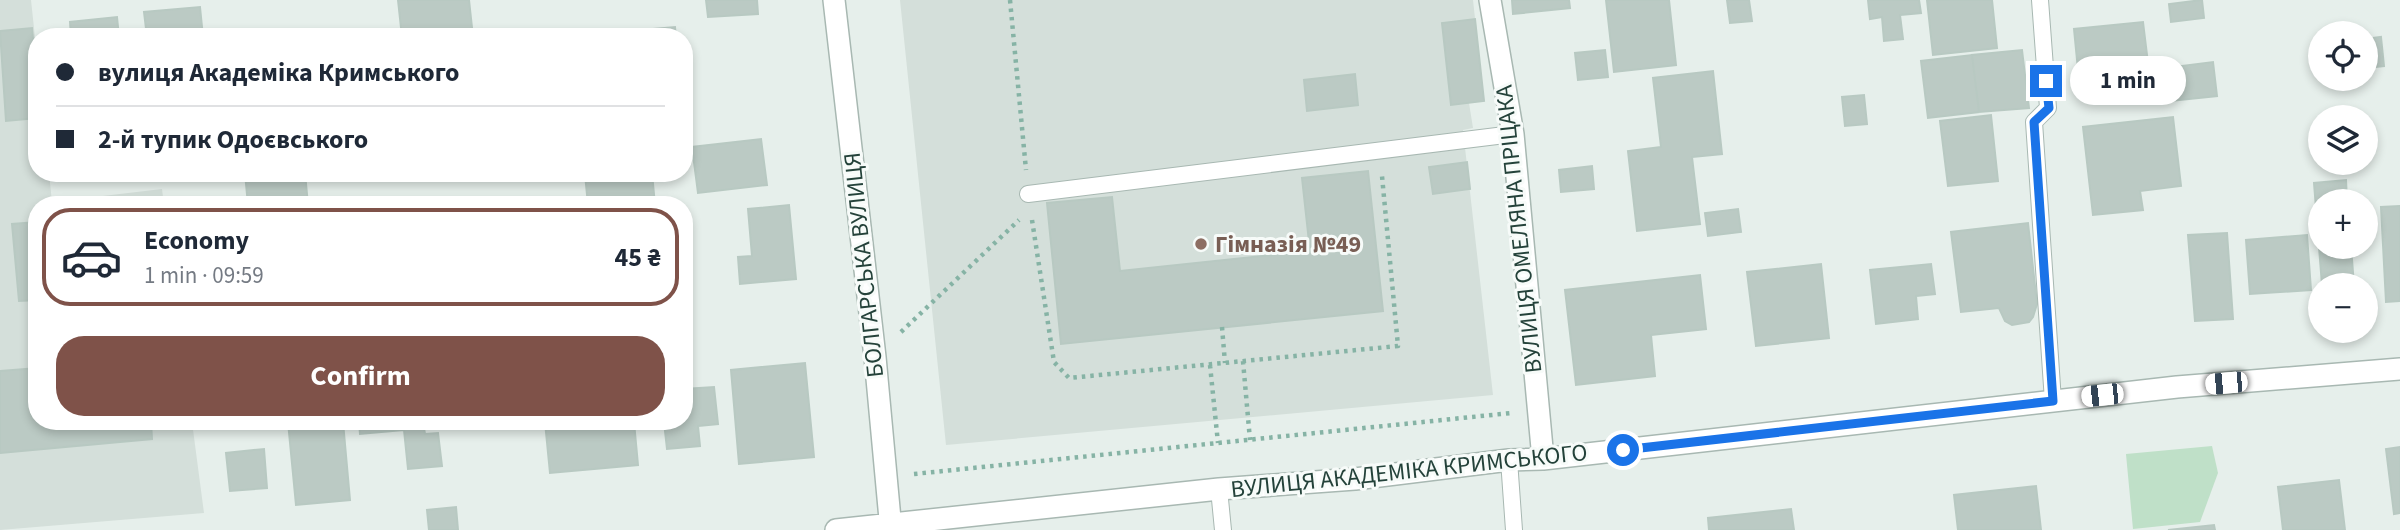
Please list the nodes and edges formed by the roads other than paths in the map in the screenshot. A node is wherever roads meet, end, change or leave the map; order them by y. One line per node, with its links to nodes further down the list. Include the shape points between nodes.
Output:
1 (834, 0): 11 (street, БОЛГАРСЬКА ВУЛИЦЯ)
2 (1490, 0): 4 (street, ВУЛИЦЯ ОМЕЛЯНА ПРІЦАКА)
3 (2040, 0): 7 (lane, via 2049,108 2034,122)
4 (1513, 134): 5 (lane); 8 (street, ВУЛИЦЯ ОМЕЛЯНА ПРІЦАКА)
5 (1029, 202)
6 (2400, 369): 7 (street, ВУЛИЦЯ АКАДЕМІКА КРИМСЬКОГО)
7 (2053, 401): 8 (street, ВУЛИЦЯ АКАДЕМІКА КРИМСЬКОГО)
8 (1543, 459): 9 (street, ВУЛИЦЯ АКАДЕМІКА КРИМСЬКОГО)
9 (1508, 460): 10 (street, ВУЛИЦЯ АКАДЕМІКА КРИМСЬКОГО, via 1355,479); 14 (lane)
10 (1219, 489): 11 (street, ВУЛИЦЯ АКАДЕМІКА КРИМСЬКОГО); 13 (lane)
11 (890, 527): 12 (street, ВУЛИЦЯ АКАДЕМІКА КРИМСЬКОГО)
12 (836, 530)
13 (1223, 530)
14 (1514, 530)

